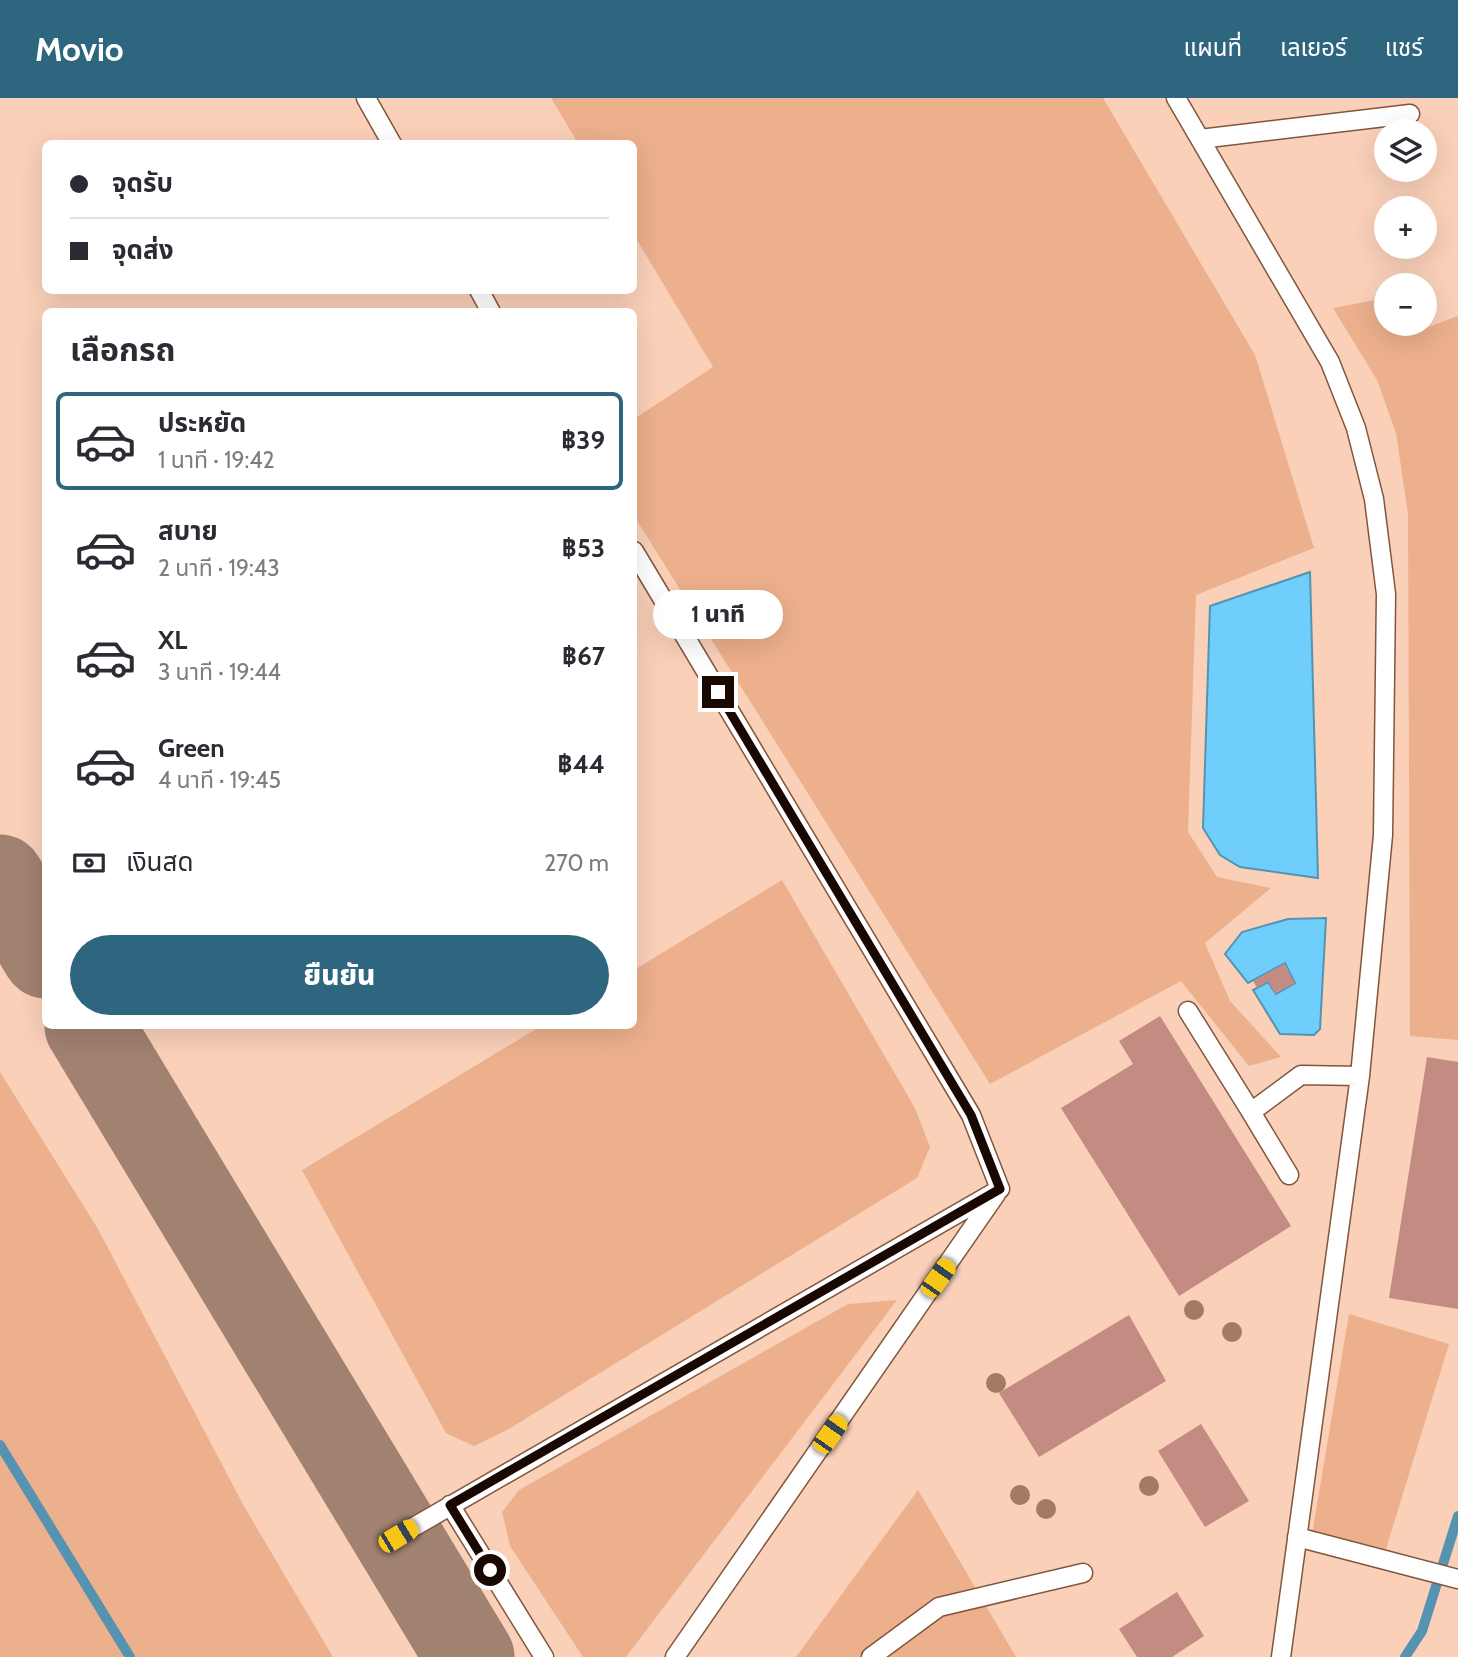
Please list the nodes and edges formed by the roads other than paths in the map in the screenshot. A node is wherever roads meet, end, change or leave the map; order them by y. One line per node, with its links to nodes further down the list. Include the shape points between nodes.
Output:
1 (366, 98): 5 (lane)
2 (1176, 98): 4 (lane)
3 (1410, 114): 4 (lane)
4 (1200, 139): 8 (lane, via 1330,362 1356,428 1374,499 1386,594 1383,835)
5 (390, 140)
6 (637, 556): 11 (lane, via 971,1115)
7 (1188, 1011): 9 (lane)
8 (1360, 1076): 9 (lane, via 1301,1076); 14 (lane)
9 (1251, 1112): 10 (lane)
10 (1289, 1175)
11 (1000, 1189): 12 (lane); 18 (lane)
12 (450, 1505): 13 (lane); 17 (lane)
13 (398, 1536)
14 (1297, 1537): 16 (lane); 20 (lane)
15 (1083, 1573): 19 (lane, via 939,1607)
16 (1458, 1579)
17 (544, 1657)
18 (675, 1657)
19 (871, 1657)
20 (1281, 1657)

